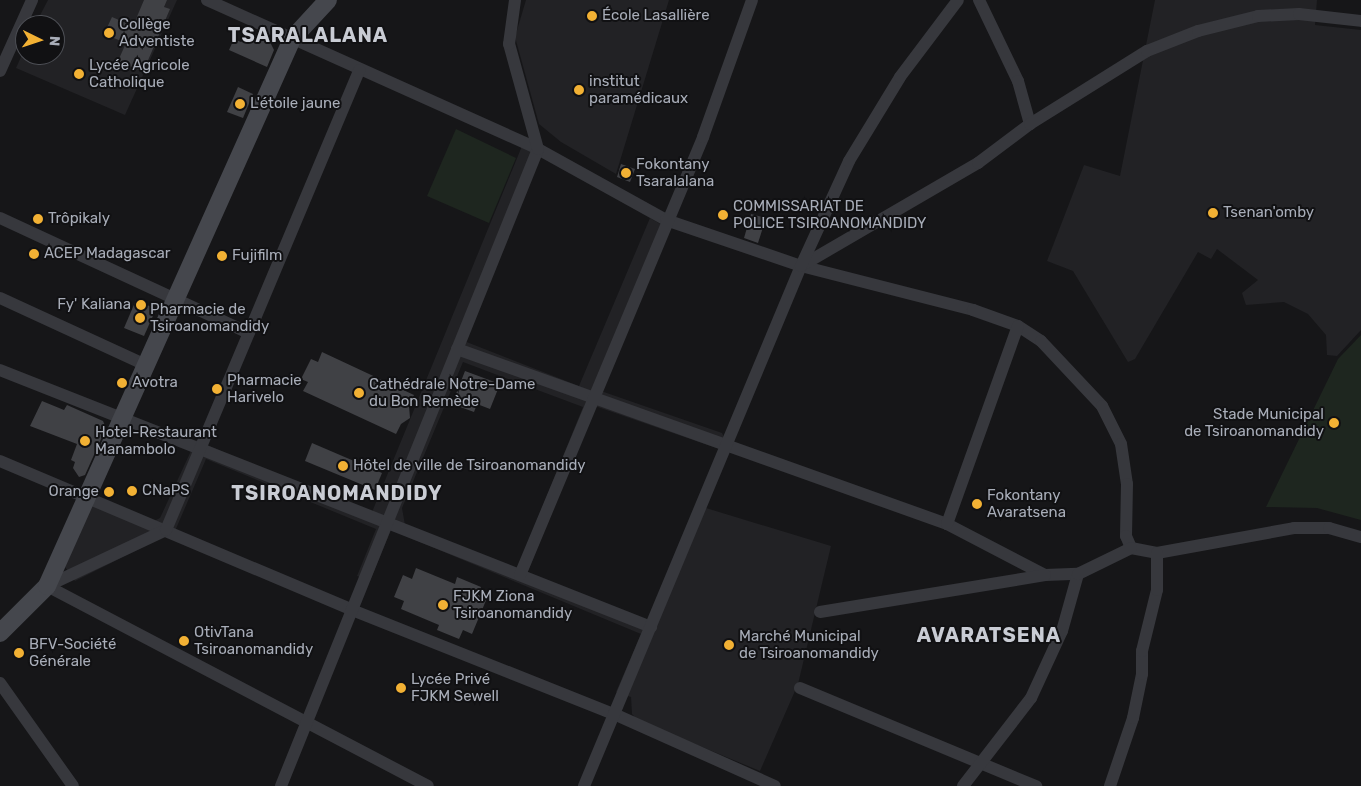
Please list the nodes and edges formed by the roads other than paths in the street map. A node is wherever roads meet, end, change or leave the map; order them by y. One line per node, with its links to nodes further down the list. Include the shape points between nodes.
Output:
1 (32, 0): 11 (street)
2 (207, 0): 9 (street)
3 (328, 0): 9 (main road)
4 (516, 0): 13 (street, via 509,44)
5 (752, 0): 15 (street, via 703,137)
6 (958, 0): 16 (street, via 900,77 849,161)
7 (979, 0): 12 (street, via 1018,81)
8 (1361, 21): 12 (street, via 1299,14 1274,15 1198,31 1147,51)
9 (292, 39): 10 (street); 18 (main road)
10 (359, 70): 13 (street); 20 (street)
11 (0, 71)
12 (1030, 124): 16 (street, via 978,163)
13 (538, 149): 15 (street); 21 (street)
14 (0, 218): 18 (street)
15 (666, 220): 16 (street); 24 (street)
16 (801, 266): 19 (street, via 973,310); 26 (street)
17 (0, 298): 22 (street)
18 (175, 300): 20 (street); 22 (main road)
19 (1018, 326): 31 (street); 34 (street, via 1041,341 1102,406 1120,444 1127,484 1126,536)
20 (249, 333): 27 (street)
21 (458, 349): 24 (street); 30 (street)
22 (146, 365): 25 (main road)
23 (0, 370): 25 (street)
24 (592, 398): 26 (street); 37 (street)
25 (123, 418): 27 (street); 29 (main road)
26 (726, 445): 31 (street); 42 (street)
27 (200, 449): 30 (street); 32 (street)
28 (0, 461): 29 (street)
29 (87, 497): 32 (street); 39 (main road)
30 (387, 524): 37 (street); 40 (street)
31 (948, 524): 38 (street)
32 (166, 530): 39 (street); 40 (street)
33 (1361, 537): 35 (street, via 1329,528 1294,528)
34 (1131, 548): 35 (street); 36 (street)
35 (1157, 553): 56 (street, via 1157,590 1142,651 1141,683)
36 (1078, 574): 38 (street); 48 (street, via 1062,631 1031,698)
37 (520, 575): 42 (street)
38 (1045, 575): 41 (street)
39 (47, 586): 43 (main road); 47 (street)
40 (352, 610): 46 (street); 47 (street)
41 (820, 612)
42 (651, 627): 46 (street)
43 (0, 633)
44 (0, 683): 49 (street)
45 (800, 688): 48 (street)
46 (614, 714): 52 (street); 53 (street)
47 (307, 723): 50 (street); 51 (street)
48 (983, 762): 54 (street); 55 (street)
49 (73, 786)
50 (281, 786)
51 (428, 786)
52 (584, 786)
53 (776, 786)
54 (962, 786)
55 (1036, 786)
56 (1110, 786)

